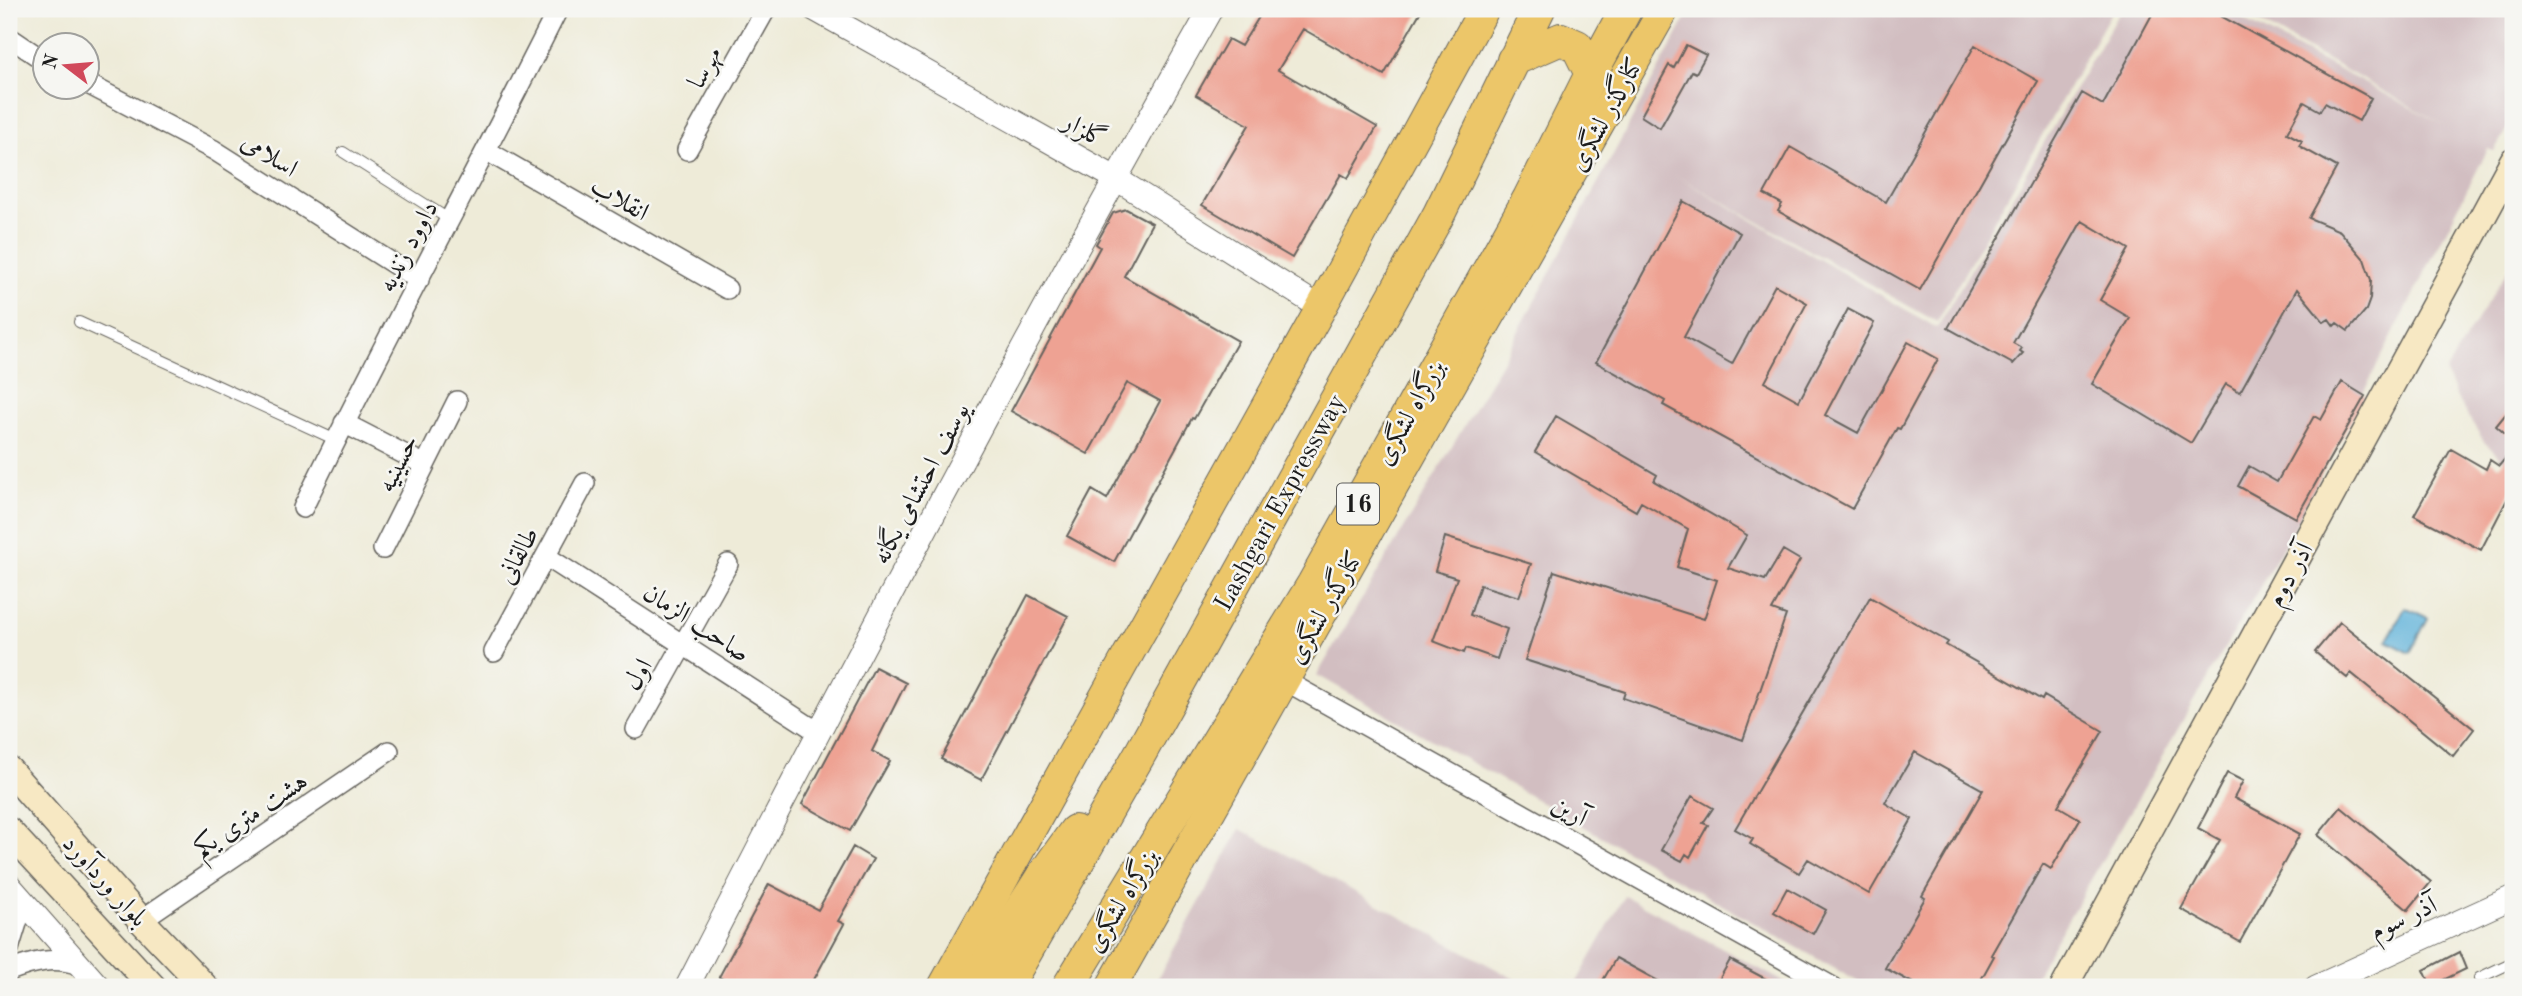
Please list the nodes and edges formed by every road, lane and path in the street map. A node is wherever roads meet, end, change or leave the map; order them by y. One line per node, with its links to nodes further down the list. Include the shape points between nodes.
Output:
1 (558, 9): 15 (street, داوود زندیه)
2 (766, 9): 14 (street, مهرسا)
3 (814, 9): 18 (street, گلزار)
4 (1211, 9): 18 (street, یوسف احتشامی یگانه)
5 (1484, 9): 22 (main road)
6 (1539, 9): 11 (highway, Lashgari Expressway)
7 (1626, 9): 12 (highway, بزرگراه لشگری / 16)
8 (1664, 9): 34 (main road, کنارگذر لشگری)
9 (9, 37): 10 (street)
10 (32, 53)
11 (1513, 60): 12 (highway, via 1561,39 1577,47); 38 (highway, Lashgari Expressway, via 1439,214)
12 (1591, 74): 56 (highway, بزرگراه لشگری / 16, via 1529,198 1313,584)
13 (102, 91): 20 (street, اسلامی, via 214,150)
14 (687, 150)
15 (487, 151): 19 (street, داوود زندیه); 21 (street, انقلاب)
16 (343, 152): 19 (lane)
17 (2513, 161): 59 (main road, آذر دوم)
18 (1115, 178): 22 (street, گلزار); 36 (street, یوسف احتشامی یگانه)
19 (451, 220): 20 (street, داوود زندیه)
20 (419, 280): 25 (street, داوود زندیه)
21 (727, 289)
22 (1321, 308): 53 (main road)
23 (79, 322): 25 (lane)
24 (457, 401): 26 (street, حسینیه)
25 (340, 431): 26 (street); 28 (street, داوود زندیه)
26 (425, 465): 29 (street, حسینیه)
27 (585, 484): 30 (street, طالقانی)
28 (303, 508)
29 (383, 548)
30 (547, 557): 32 (street, صاحب الزمان); 33 (street, طالقانی)
31 (728, 564): 32 (street, اول)
32 (684, 645): 35 (street, اول); 36 (street, صاحب الزمان)
33 (495, 652)
34 (1282, 679): 57 (main road, کنارگذر لشگری); 58 (street, آرین)
35 (636, 729)
36 (818, 732): 52 (street, یوسف احتشامی یگانه)
37 (388, 751): 43 (street, هشت متری یکم)
38 (1141, 752): 54 (highway, via 1091,807); 55 (highway, Lashgari Expressway)
39 (9, 770): 43 (main road, بلوار وردآورد)
40 (9, 831): 50 (main road, بلوار وردآورد)
41 (11, 887): 44 (street, via 18,920); 46 (street)
42 (2513, 897): 60 (street, آذر سوم)
43 (141, 920): 51 (main road, بلوار وردآورد)
44 (9, 949)
45 (2513, 962): 48 (lane)
46 (79, 965): 47 (street, via 51,959); 49 (street)
47 (9, 971)
48 (2479, 978)
49 (99, 987)
50 (153, 987)
51 (205, 987)
52 (687, 987)
53 (943, 987)
54 (972, 987)
55 (1006, 987)
56 (1068, 987)
57 (1111, 987)
58 (1832, 987)
59 (2064, 987)
60 (2316, 987)

